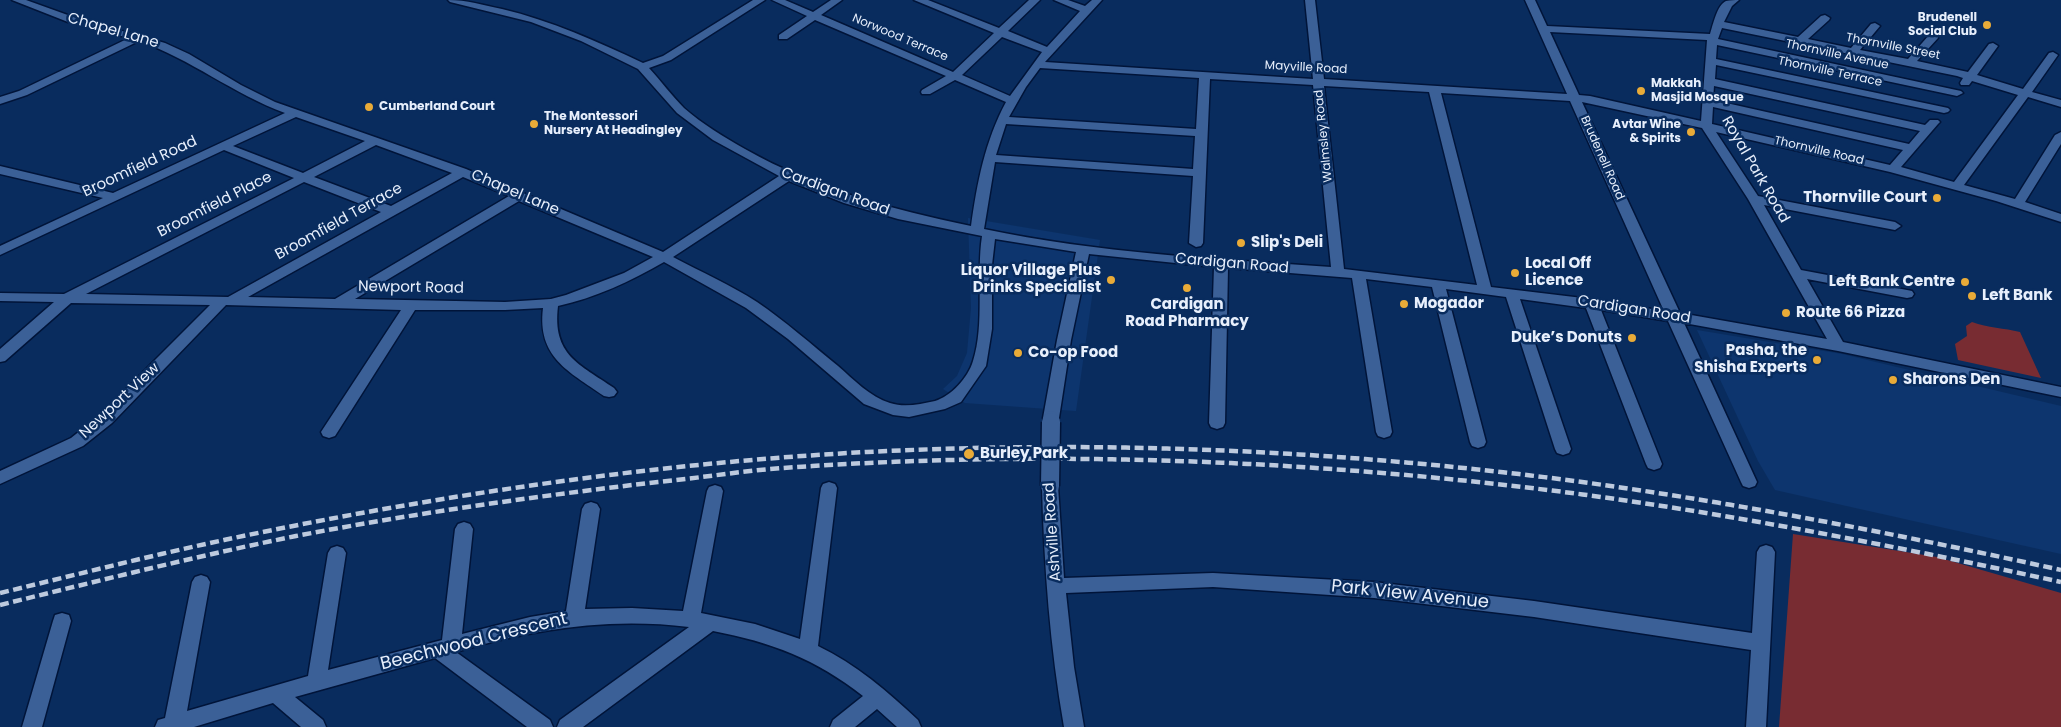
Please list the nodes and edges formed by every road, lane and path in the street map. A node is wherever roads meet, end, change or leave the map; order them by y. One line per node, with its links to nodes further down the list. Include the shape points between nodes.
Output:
1 (16, 0): 14 (street, Chapel Lane)
2 (41, 0): 14 (street)
3 (453, 0): 34 (street, Cardigan Road, via 561,29)
4 (760, 0): 34 (street, via 667,58)
5 (777, 0): 16 (street, Norwood Terrace)
6 (837, 0): 16 (street)
7 (919, 0): 21 (street)
8 (1035, 0): 21 (street)
9 (1060, 0): 15 (street)
10 (1097, 0): 15 (street, Chapel Lane)
11 (1310, 0): 39 (street, Walmsley Road)
12 (1530, 0): 20 (street, Brudenell Road)
13 (1734, 0): 18 (street, Royal Park Road, via 1728,4)
14 (28, 5): 23 (street, Chapel Lane)
15 (1087, 10): 28 (street, Chapel Lane)
16 (814, 16): 24 (street); 36 (street, Norwood Terrace)
17 (1825, 18): 26 (street)
18 (1718, 24): 25 (street, Royal Park Road); 26 (street, Thornville Street)
19 (1876, 26): 29 (street)
20 (1543, 29): 25 (street, Thornville Avenue); 44 (street, Brudenell Road)
21 (1000, 32): 28 (street); 36 (street)
22 (1934, 36): 32 (street)
23 (138, 37): 45 (street); 50 (street, Chapel Lane, via 185,56 237,87)
24 (783, 37)
25 (1713, 39): 31 (street, Royal Park Road); 42 (street, Thornville Avenue)
26 (1800, 41): 29 (street, Thornville Street)
27 (1993, 46): 37 (street)
28 (1048, 51): 33 (street, Chapel Lane)
29 (1853, 52): 32 (street, Thornville Street)
30 (2053, 55): 43 (street)
31 (1710, 61): 38 (street, Royal Park Road); 49 (street, Thornville Terrace)
32 (1910, 63): 37 (street, Thornville Street)
33 (1036, 65): 35 (street, Mayville Road); 46 (street, Chapel Lane)
34 (642, 67): 64 (street, Cardigan Road, via 682,111 710,133)
35 (1205, 75): 39 (street, Mayville Road); 54 (street)
36 (954, 76): 41 (street); 46 (street, Norwood Terrace)
37 (1970, 77): 42 (street); 43 (street, Thornville Street)
38 (1708, 81): 47 (street, Royal Park Road); 53 (street)
39 (1319, 82): 40 (street, Mayville Road); 80 (street, Walmsley Road)
40 (1434, 88): 44 (street, Mayville Road); 84 (street)
41 (926, 92)
42 (1957, 93): 49 (street)
43 (2026, 93): 48 (street, Thornville Street); 66 (street)
44 (1574, 97): 52 (street, Thornville Road); 94 (street, Brudenell Road)
45 (0, 101)
46 (1013, 101): 51 (street, Chapel Lane)
47 (1707, 102): 52 (street, Royal Park Road); 58 (street)
48 (2061, 104)
49 (1944, 110): 53 (street)
50 (294, 113): 56 (street, Chapel Lane); 57 (street, Broomfield Road)
51 (1002, 120): 54 (street); 59 (street, Chapel Lane)
52 (1706, 125): 60 (street, Thornville Road); 69 (street, Royal Park Road)
53 (1928, 129): 58 (street)
54 (1201, 133): 63 (street)
55 (2061, 135): 70 (street)
56 (376, 141): 62 (street, Chapel Lane); 65 (street, Broomfield Place)
57 (223, 146): 65 (street); 68 (street, Broomfield Road)
58 (1911, 148): 60 (street)
59 (990, 158): 63 (street); 74 (street, Chapel Lane)
60 (1893, 169): 66 (street, Thornville Road)
61 (0, 170): 68 (street)
62 (462, 172): 67 (street, Chapel Lane); 71 (street, Broomfield Terrace)
63 (1198, 173): 75 (street)
64 (788, 176): 74 (street, Cardigan Road, via 848,200); 78 (street, Newport Road)
65 (303, 178): 71 (street); 88 (street, Broomfield Place)
66 (1957, 186): 70 (street, Thornville Road)
67 (520, 195): 78 (street, Chapel Lane); 90 (street)
68 (114, 197): 77 (street, Broomfield Road)
69 (1754, 199): 73 (street); 81 (street, Royal Park Road)
70 (2018, 204): 72 (street, Thornville Road)
71 (391, 211): 89 (street, Broomfield Terrace)
72 (2061, 218)
73 (1895, 226)
74 (983, 233): 76 (street, Cardigan Road); 78 (street, Chapel Lane, via 986,250 985,325 980,361 958,396 922,409 887,410 874,404 751,305)
75 (1196, 243)
76 (1083, 249): 79 (street, Cardigan Road); 114 (street, Ashville Road, bridge, via 1051,418 1050,486)
77 (0, 251)
78 (664, 257): 91 (street, Newport Road, via 629,276)
79 (1221, 264): 80 (street, Cardigan Road); 99 (street)
80 (1338, 272): 82 (street, Cardigan Road)
81 (1796, 273): 86 (street); 95 (street, Royal Park Road)
82 (1358, 275): 83 (street, Cardigan Road); 101 (street)
83 (1438, 284): 84 (street, Cardigan Road); 102 (street)
84 (1485, 290): 85 (street, Cardigan Road)
85 (1511, 292): 92 (street, Cardigan Road); 103 (street)
86 (1907, 294)
87 (0, 297): 88 (street, Newport Road)
88 (69, 297): 89 (street, Newport Road); 96 (street)
89 (227, 300): 90 (street, Newport Road); 105 (street, Newport View, via 106,419 77,442)
90 (338, 303): 93 (street, Newport Road)
91 (551, 303): 93 (street, Newport Road); 97 (street, via 548,322 554,347 580,372)
92 (1591, 303): 94 (street, Cardigan Road); 104 (street)
93 (411, 306): 100 (street)
94 (1673, 316): 95 (street, Cardigan Road); 106 (street, Brudenell Road)
95 (1838, 346): 98 (street, Cardigan Road)
96 (0, 357)
97 (609, 392)
98 (2061, 392)
99 (1217, 423)
100 (329, 432)
101 (1384, 432)
102 (1478, 442)
103 (1563, 449)
104 (1654, 464)
105 (0, 478)
106 (1749, 482)
107 (829, 488): 120 (street)
108 (715, 491): 117 (street)
109 (591, 509): 115 (street)
110 (464, 529): 119 (street)
111 (1766, 552): 118 (street)
112 (337, 553): 121 (street)
113 (201, 582): 124 (street)
114 (1056, 586): 118 (street, Park View Avenue, via 1213,580 1374,590 1534,609); 131 (street, Ashville Road)
115 (574, 617): 117 (street, Beechwood Crescent, via 652,616); 119 (street, Beechwood Crescent, via 520,627)
116 (62, 621): 125 (street)
117 (700, 621): 120 (street, Beechwood Crescent, via 744,630); 128 (street)
118 (1760, 643): 132 (street)
119 (445, 648): 121 (street, Beechwood Crescent); 127 (street)
120 (808, 651): 123 (street, Beechwood Crescent)
121 (317, 681): 122 (street, Beechwood Crescent)
122 (277, 694): 124 (street, Beechwood Crescent); 126 (street)
123 (878, 696): 129 (street); 130 (street, Beechwood Crescent)
124 (169, 726)
125 (32, 727)
126 (316, 727)
127 (543, 727)
128 (567, 727)
129 (840, 727)
130 (911, 727)
131 (1074, 727)
132 (1756, 727)

